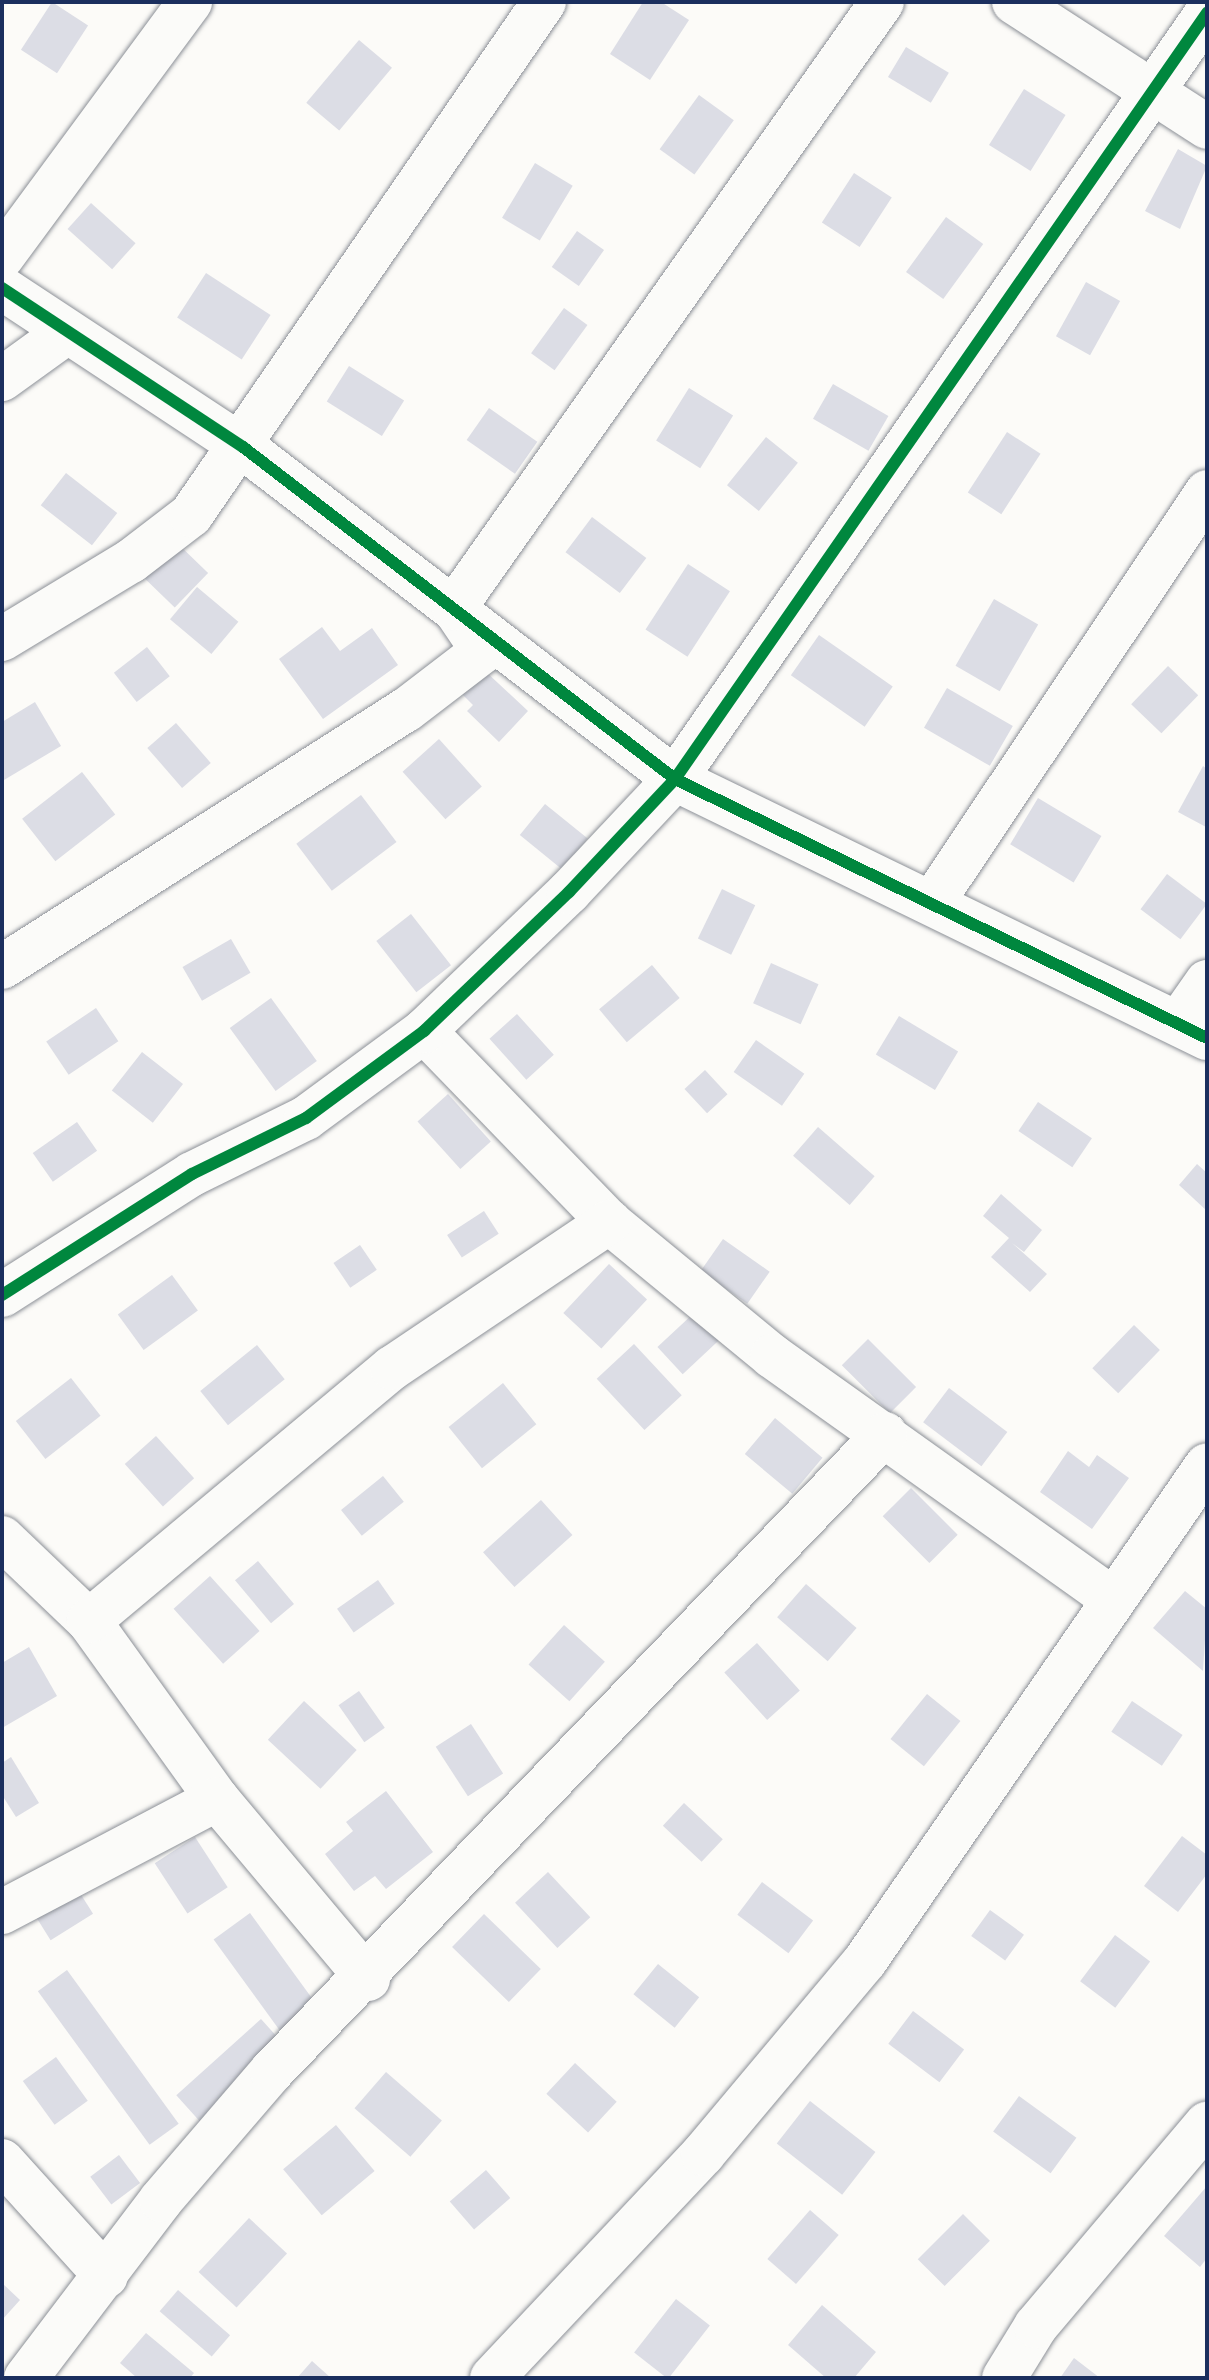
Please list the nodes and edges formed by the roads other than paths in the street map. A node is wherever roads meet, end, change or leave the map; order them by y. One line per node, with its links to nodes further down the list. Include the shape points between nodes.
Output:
1 (190, 2): 8 (street)
2 (544, 2): 12 (street)
3 (882, 2): 14 (street)
4 (1014, 2): 6 (street)
5 (1207, 13): 6 (street)
6 (1153, 94): 7 (street); 16 (street)
7 (1207, 127)
8 (2, 257)
9 (2, 288): 10 (street)
10 (67, 332): 11 (street); 12 (street)
11 (2, 379)
12 (243, 447): 14 (street); 15 (street, via 191,515 131,561)
13 (1207, 492): 17 (street)
14 (454, 608): 16 (street); 18 (street, via 483,651 455,676)
15 (2, 639)
16 (675, 779): 17 (street); 21 (street)
17 (934, 900): 20 (street)
18 (2, 967)
19 (1207, 982): 20 (street)
20 (1193, 1030)
21 (424, 1031): 22 (street); 23 (street, via 306,1118 192,1174)
22 (609, 1222): 24 (street, via 772,1356); 28 (street, via 392,1368)
23 (2, 1295)
24 (885, 1434): 27 (street); 31 (street)
25 (1207, 1465): 27 (street)
26 (9, 1557): 28 (street)
27 (1111, 1598): 36 (street, via 865,1961 703,2154)
28 (89, 1621): 29 (street)
29 (217, 1799): 30 (street); 31 (street)
30 (2, 1912)
31 (368, 1979): 34 (street, via 272,2071)
32 (1207, 2124): 37 (street, via 1036,2326)
33 (2, 2161): 34 (street)
34 (106, 2276): 35 (street)
35 (26, 2378)
36 (492, 2378)
37 (1004, 2378)

